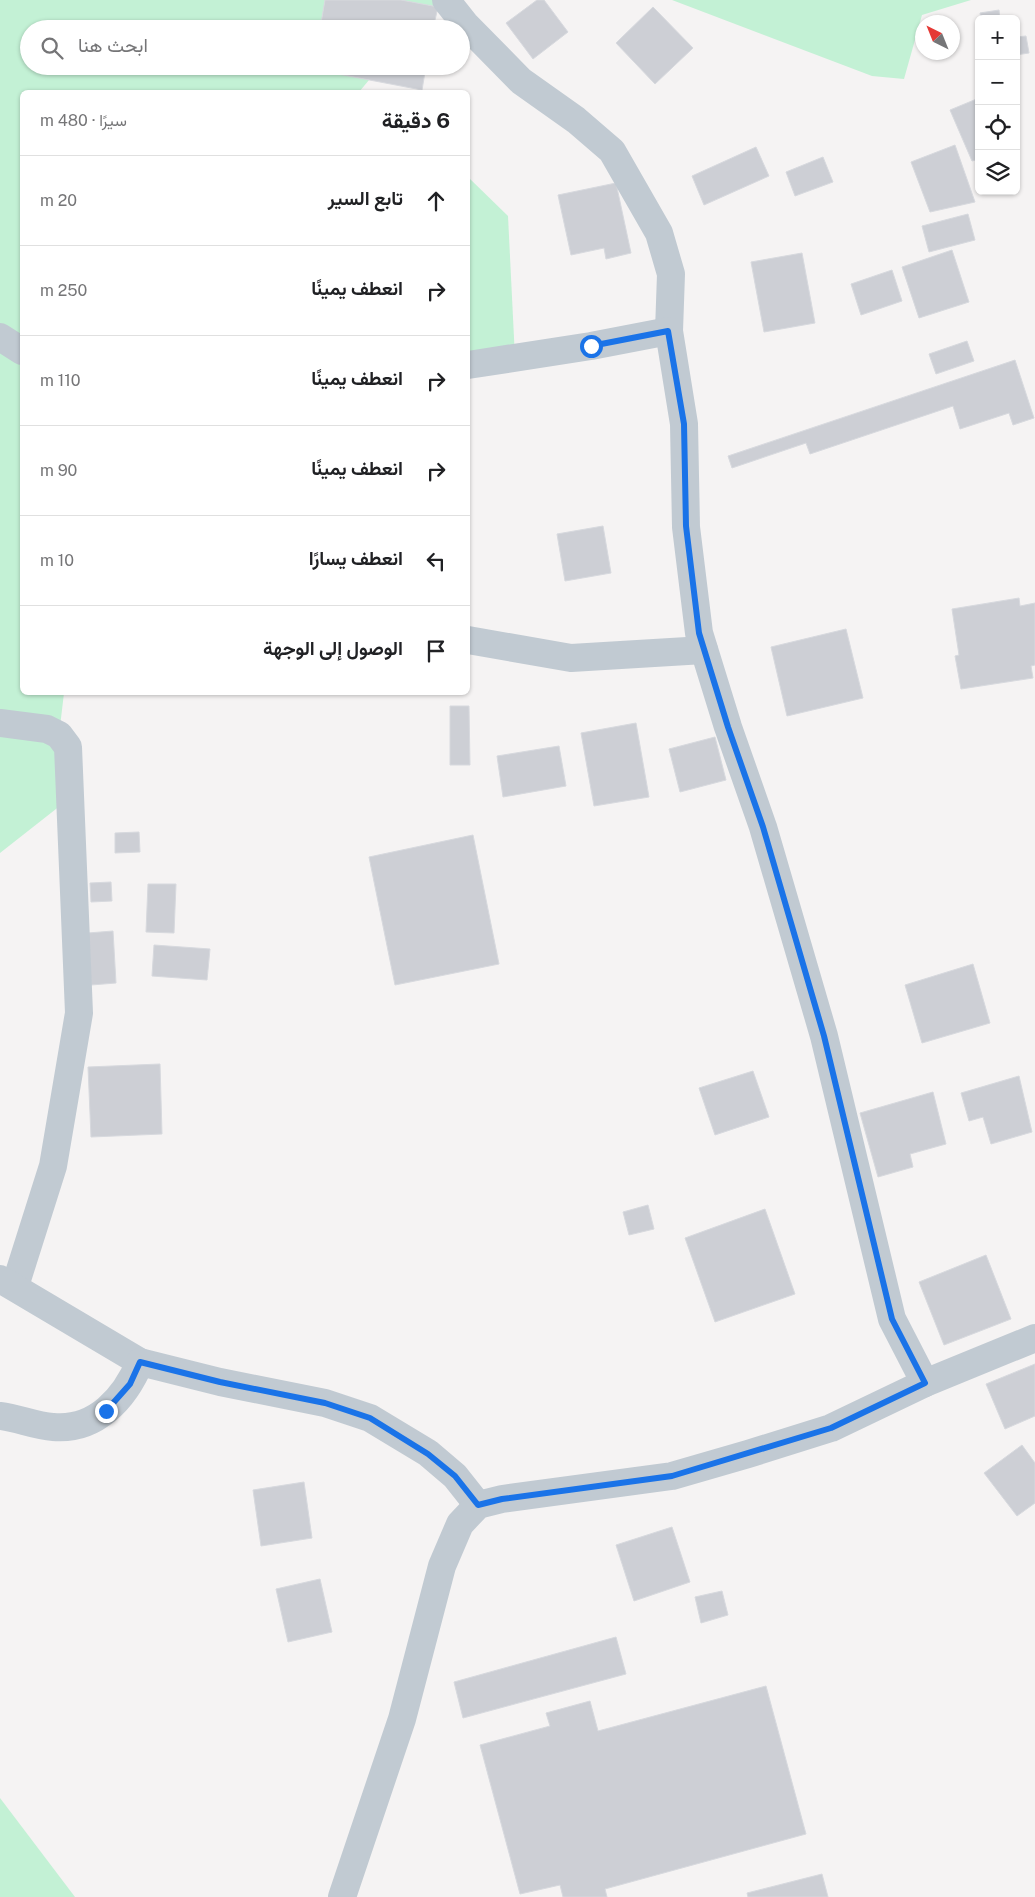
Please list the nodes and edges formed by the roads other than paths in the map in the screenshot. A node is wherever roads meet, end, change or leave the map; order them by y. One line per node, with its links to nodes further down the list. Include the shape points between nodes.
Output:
1 (446, 0): 2 (street)
2 (462, 20)
3 (470, 29): 4 (street, via 521,81 576,120 612,151 658,234 671,274)
4 (668, 331): 7 (street); 9 (street, via 684,424 686,526 699,633)
5 (0, 337): 6 (street)
6 (20, 350)
7 (470, 365)
8 (470, 640): 9 (street, via 571,658)
9 (704, 650): 14 (street, via 763,827 824,1036 892,1319)
10 (0, 723): 11 (street, via 47,729 59,735 68,747 78,1013 53,1166)
11 (7, 1283): 13 (street)
12 (1035, 1338): 14 (street)
13 (140, 1362): 15 (street, via 130,1384 106,1411 82,1425 53,1428); 16 (street, via 325,1403 370,1418 428,1454 455,1476)
14 (925, 1383): 16 (street, via 831,1428 672,1476)
15 (0, 1416)
16 (478, 1505): 17 (street, via 460,1524 442,1566 402,1718)
17 (342, 1897)

